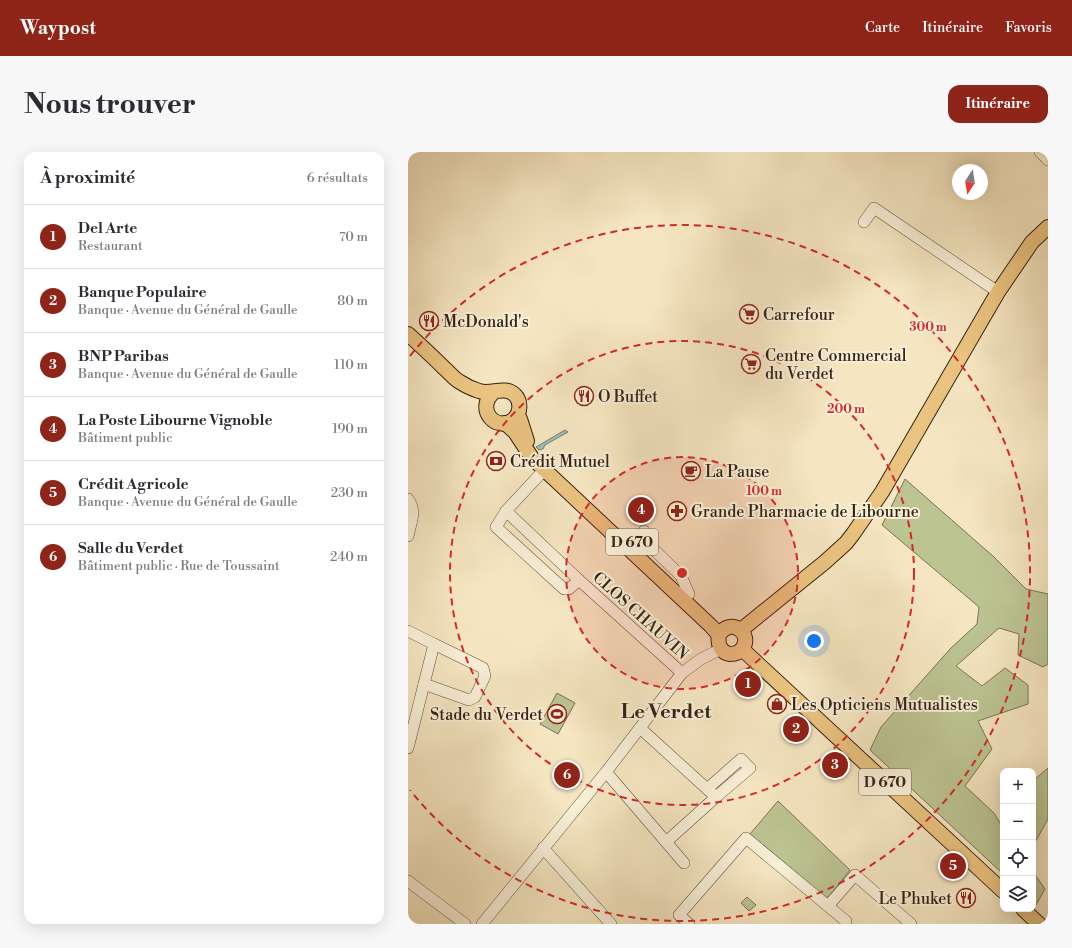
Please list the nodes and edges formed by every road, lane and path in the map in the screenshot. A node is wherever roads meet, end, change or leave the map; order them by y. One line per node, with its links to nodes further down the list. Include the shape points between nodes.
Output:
1 (1040, 152): 2 (street)
2 (1048, 160)
3 (864, 222): 5 (street, via 874,208)
4 (1048, 226): 5 (main road, via 1032,242)
5 (998, 292): 19 (main road, via 882,492 854,534 825,562)
6 (408, 334): 8 (main road, via 459,382 482,392)
7 (408, 344): 9 (main road, via 457,389)
8 (494, 392): 9 (main road); 10 (main road, via 504,390 514,394 519,402)
9 (486, 405): 11 (main road, via 491,419)
10 (517, 416): 11 (main road); 18 (main road, D 670, via 525,438 531,446)
11 (505, 423): 12 (main road, D 670)
12 (544, 470): 14 (street, CLOS CHAUVIN); 21 (main road, D 670)
13 (408, 499): 16 (street, via 413,513)
14 (506, 511): 17 (street, CLOS CHAUVIN); 17 (street, CLOS CHAUVIN, via 496,527 564,589 569,589)
15 (644, 531): 18 (street, via 646,542 681,576)
16 (408, 536)
17 (579, 580): 24 (street, CLOS CHAUVIN)
18 (689, 594): 21 (main road, D 670)
19 (741, 630): 21 (main road, via 734,627); 23 (main road, via 745,637)
20 (408, 631): 22 (street)
21 (722, 637): 23 (main road, via 728,654); 24 (street)
22 (434, 644): 25 (street); 25 (street, via 483,668 485,676 475,697 470,700)
23 (742, 649): 36 (main road, D 670)
24 (682, 674): 26 (street)
25 (424, 684): 27 (street)
26 (640, 728): 29 (street); 30 (street)
27 (410, 735): 28 (street)
28 (408, 748)
29 (606, 772): 32 (street); 33 (street)
30 (707, 789): 31 (street); 31 (street, via 741,759 750,768)
31 (716, 797): 32 (street)
32 (666, 842): 34 (street)
33 (543, 848): 41 (street); 42 (street)
34 (684, 863)
35 (408, 881): 40 (street)
36 (1000, 888)
37 (828, 906): 39 (street); 43 (street, via 746,838 679,915); 44 (street, via 855,875)
38 (1026, 912): 45 (main road)
39 (846, 921)
40 (464, 924)
41 (482, 924)
42 (610, 924)
43 (689, 924)
44 (911, 924)
45 (1039, 924)

